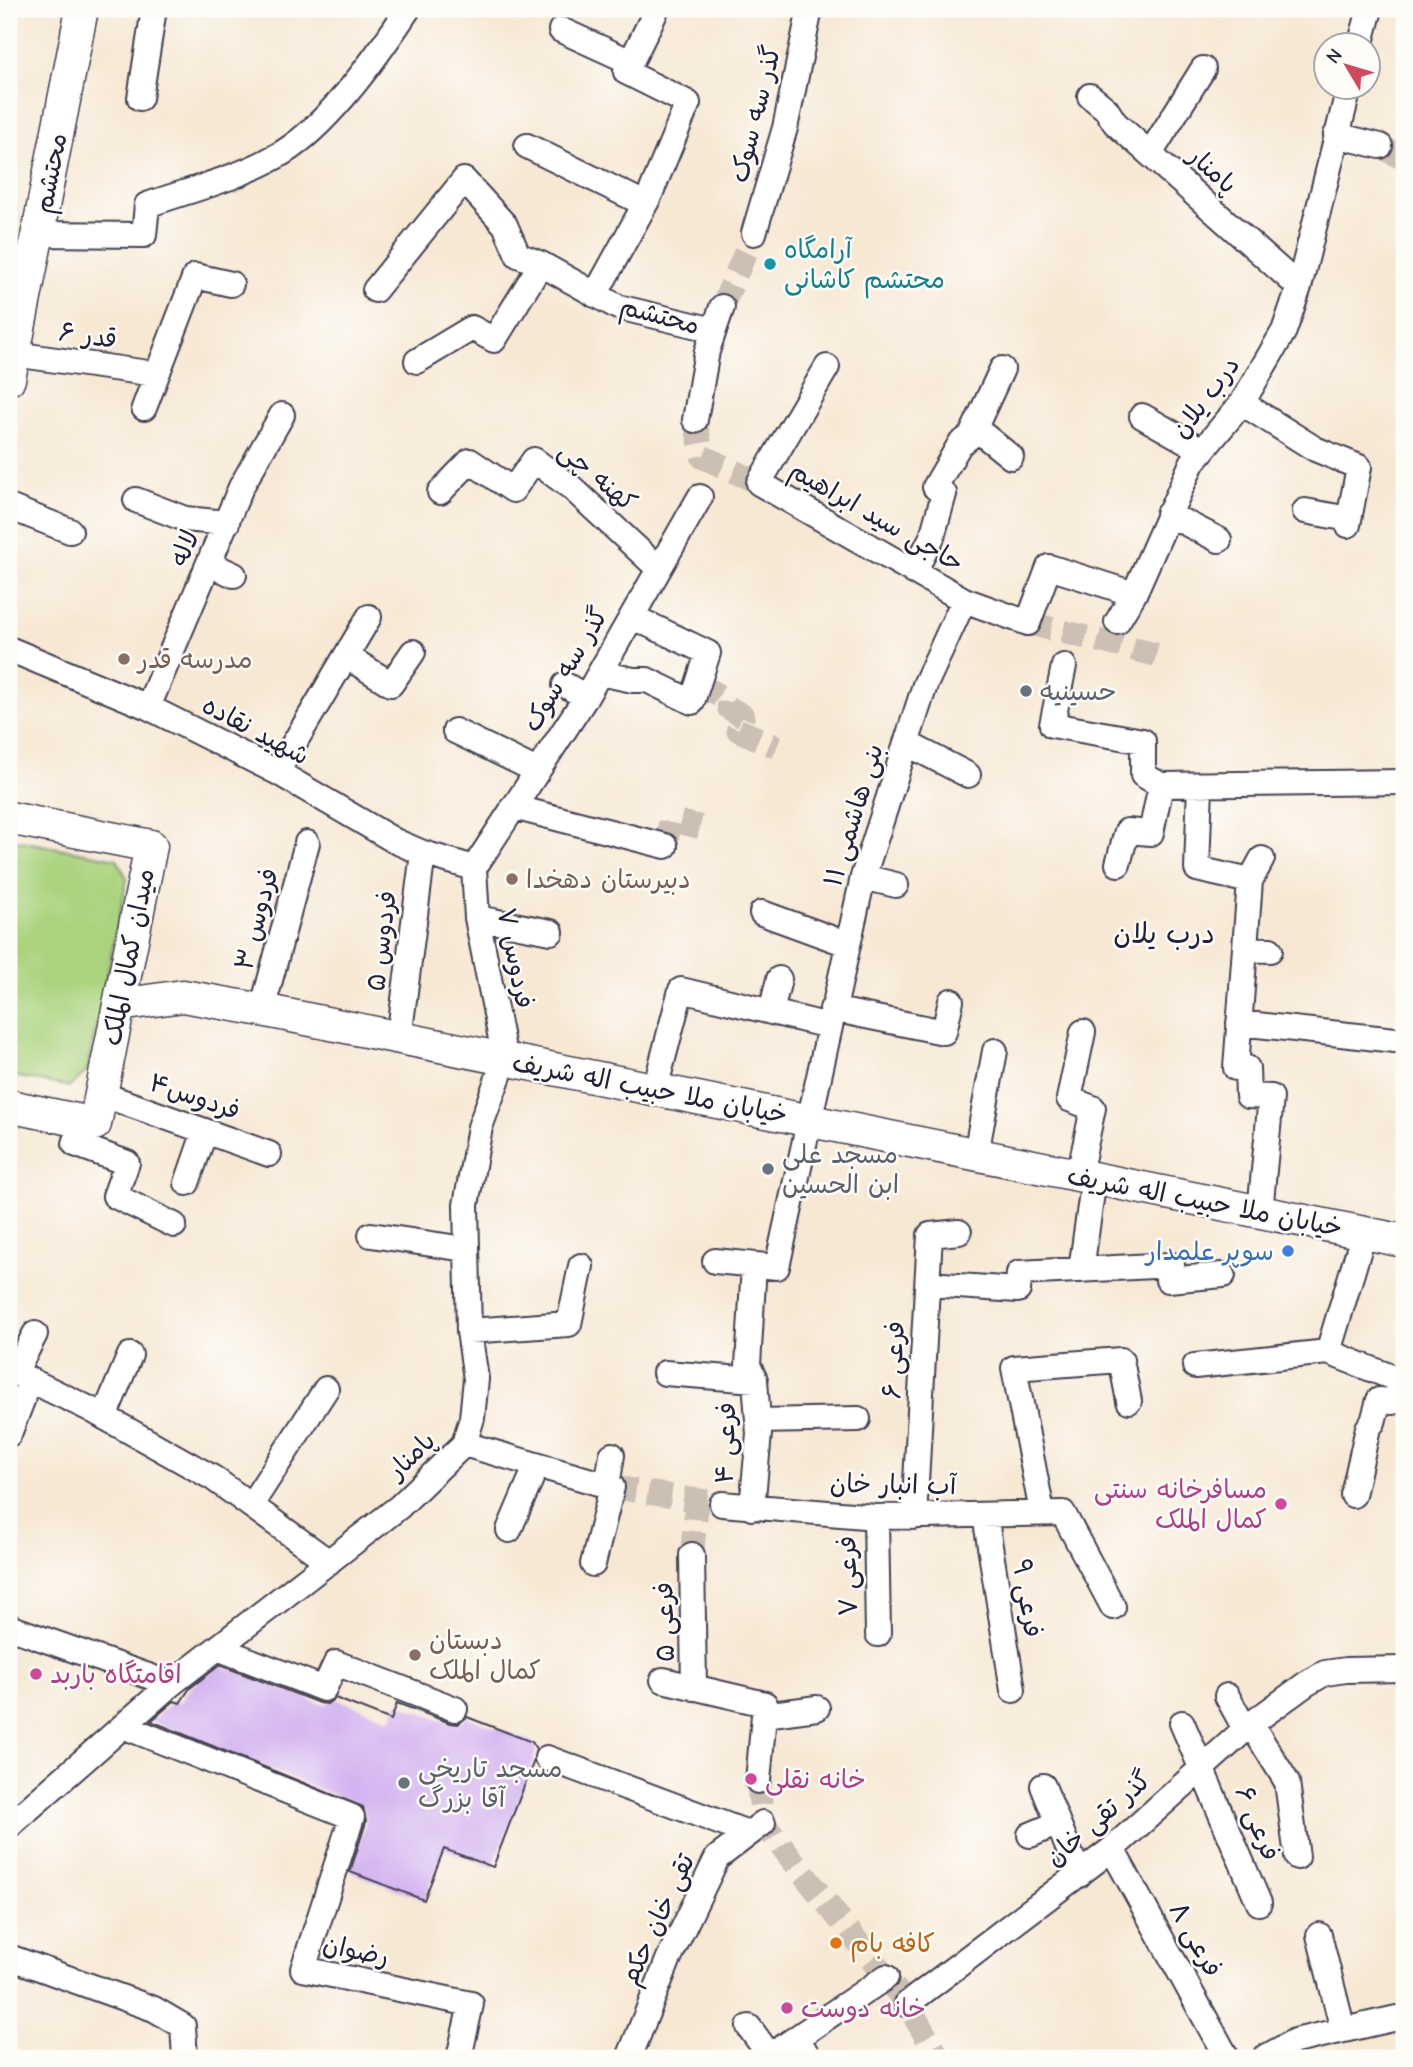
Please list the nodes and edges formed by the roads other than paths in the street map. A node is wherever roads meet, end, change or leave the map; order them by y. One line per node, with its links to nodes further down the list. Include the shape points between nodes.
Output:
1 (82, 9): 20 (main road, محتشم)
2 (154, 9): 12 (street)
3 (408, 9): 20 (street, via 366,69 288,149 252,168 147,205 145,235)
4 (810, 9): 19 (street, گذر سه سوک, via 785,128)
5 (1370, 9): 8 (street)
6 (655, 13): 9 (street)
7 (561, 30): 9 (street)
8 (1364, 32)
9 (631, 62): 18 (street, via 626,72 688,103)
10 (1203, 69): 17 (street)
11 (1090, 96): 17 (street, پامنار)
12 (140, 98)
13 (1345, 102): 14 (street, درب یلان)
14 (1335, 135): 16 (street); 23 (street, درب یلان)
15 (527, 146): 18 (street)
16 (1380, 146)
17 (1150, 154): 23 (street, پامنار)
18 (645, 204): 25 (street)
19 (754, 233)
20 (26, 252): 27 (main road, محتشم)
21 (541, 264): 24 (street, محتشم, via 518,255 505,225 464,180); 25 (street, محتشم); 26 (street, via 494,340 472,328)
22 (231, 284): 30 (street, via 195,276)
23 (1299, 287): 31 (street, درب یلان, via 1284,331)
24 (375, 290)
25 (595, 295): 35 (street, محتشم, via 618,307 718,319 702,373)
26 (417, 361)
27 (11, 366): 30 (street, قدر ۶)
28 (827, 367): 50 (street, حاجی سید ابراهیم, via 759,483)
29 (1002, 369): 36 (street)
30 (155, 374): 32 (street)
31 (1242, 404): 37 (street, درب یلان); 43 (street, via 1315,449 1359,467 1349,522)
32 (144, 408)
33 (282, 415): 45 (street, لاله, via 258,453)
34 (1142, 416): 37 (street)
35 (695, 420)
36 (975, 428): 38 (street); 50 (street, via 935,487 944,494 933,537)
37 (1202, 450): 44 (street, درب یلان, via 1182,480)
38 (1011, 457)
39 (440, 492): 49 (street, کهنه چی, via 470,461 513,490 534,460 572,488)
40 (701, 497): 49 (street, گذر سه سوک)
41 (136, 500): 45 (street, via 185,519)
42 (9, 507): 46 (street)
43 (1305, 511)
44 (1168, 514): 47 (street); 52 (street, درب یلان)
45 (228, 523): 48 (street, لاله)
46 (69, 531)
47 (1219, 540)
48 (210, 564): 51 (street); 62 (street, لاله)
49 (659, 569): 55 (street, گذر سه سوک)
50 (914, 572): 53 (street, حاجی سید ابراهیم)
51 (234, 575)
52 (1134, 594): 53 (street, via 1049,567 1028,623); 56 (street, درب یلان)
53 (964, 600): 64 (street, بنی هاشمی ۱۱, via 925,685)
54 (369, 617): 59 (street)
55 (632, 617): 61 (street, گذر سه سوک); 61 (street, via 708,653 692,702 647,680)
56 (1117, 622)
57 (9, 649): 62 (street, شهید نقاده)
58 (412, 652): 59 (street, via 391,684)
59 (346, 656): 66 (street)
60 (1064, 666): 69 (street, via 1052,725 1063,736 1143,741 1143,775)
61 (600, 673): 65 (street, گذر سه سوک, via 575,691)
62 (148, 707): 66 (street, شهید نقاده)
63 (455, 731): 65 (street)
64 (906, 743): 67 (street); 78 (street, بنی هاشمی ۱۱)
65 (537, 771): 71 (street, گذر سه سوک)
66 (277, 772): 75 (street, شهید نقاده)
67 (968, 775)
68 (1404, 782): 70 (street)
69 (1161, 785): 70 (street); 76 (street, via 1151,833 1127,831)
70 (1200, 785): 84 (street, via 1197,869 1256,870)
71 (513, 807): 74 (street); 77 (street, گذر سه سوک)
72 (9, 818): 86 (main road, میدان کمال الملک, via 151,846)
73 (307, 843): 91 (street, فردوس ۳)
74 (666, 846)
75 (423, 853): 77 (street, شهید نقاده); 96 (street, فردوس ۵)
76 (1118, 864)
77 (474, 868): 81 (street, فردوس ۷)
78 (863, 877): 79 (street); 83 (street, بنی هاشمی ۱۱)
79 (896, 885)
80 (762, 913): 83 (street)
81 (477, 918): 82 (street); 99 (street, فردوس ۷)
82 (551, 932)
83 (847, 944): 93 (street, بنی هاشمی ۱۱)
84 (1245, 949): 85 (street); 94 (street)
85 (1270, 950)
86 (127, 963): 88 (main road, خیابان ملا حبیب اله شریف); 90 (main road, میدان کمال الملک)
87 (779, 979): 92 (street)
88 (183, 996): 90 (main road, خیابان ملا حبیب اله شریف); 91 (main road, خیابان ملا حبیب اله شریف)
89 (951, 1000): 93 (street, via 944,1032)
90 (119, 1005): 101 (main road, میدان کمال الملک)
91 (262, 1010): 96 (main road, خیابان ملا حبیب اله شریف)
92 (771, 1012): 93 (street); 100 (street, via 681,990)
93 (831, 1017): 103 (street, بنی هاشمی ۱۱)
94 (1239, 1023): 97 (street); 110 (street, via 1236,1068 1247,1068 1248,1096 1271,1097)
95 (1083, 1032): 108 (street, via 1069,1099 1093,1108)
96 (399, 1038): 99 (main road, خیابان ملا حبیب اله شریف)
97 (1395, 1040)
98 (995, 1051): 107 (street)
99 (505, 1059): 100 (main road, خیابان ملا حبیب اله شریف); 116 (street, پامنار, via 487,1101 469,1179)
100 (655, 1089): 103 (main road, خیابان ملا حبیب اله شریف)
101 (101, 1094): 104 (main road, میدان کمال الملک, via 95,1124); 105 (street, فردوس۴)
102 (9, 1106): 104 (main road)
103 (808, 1120): 107 (main road, خیابان ملا حبیب اله شریف); 118 (street, بنی هاشمی ۱۱, via 777,1267)
104 (81, 1121): 111 (street, via 75,1144 127,1163 115,1196)
105 (205, 1131): 106 (street, فردوس۴); 109 (street)
106 (269, 1154)
107 (976, 1154): 108 (main road, خیابان ملا حبیب اله شریف)
108 (1087, 1177): 110 (main road, خیابان ملا حبیب اله شریف); 120 (street)
109 (187, 1183)
110 (1260, 1212): 113 (main road, خیابان ملا حبیب اله شریف)
111 (174, 1225)
112 (959, 1233): 122 (street, فرعی ۶, via 930,1235)
113 (1364, 1233): 115 (main road, خیابان ملا حبیب اله شریف); 125 (street)
114 (371, 1235): 116 (street)
115 (1404, 1241)
116 (465, 1249): 123 (street, پامنار)
117 (715, 1261): 118 (street)
118 (754, 1265): 130 (street, فرعی ۴, via 748,1365)
119 (581, 1266): 123 (street, via 569,1324)
120 (1081, 1270): 121 (street, via 1172,1265 1168,1280); 122 (street, via 1019,1273 1018,1290)
121 (1223, 1275)
122 (928, 1284): 149 (street, فرعی ۶)
123 (469, 1331): 138 (street, پامنار, via 476,1379)
124 (35, 1334): 129 (street)
125 (1328, 1352): 127 (street); 131 (street)
126 (130, 1355): 134 (street)
127 (1195, 1366)
128 (665, 1373): 130 (street)
129 (18, 1374): 134 (street); 137 (street)
130 (755, 1380): 136 (street, فرعی ۴)
131 (1402, 1381): 142 (street, via 1393,1402 1379,1401)
132 (326, 1389): 144 (street)
133 (1129, 1401): 146 (street, via 1121,1360 1014,1368)
134 (104, 1417): 144 (street, via 213,1478)
135 (858, 1419): 136 (street)
136 (758, 1421): 145 (street, فرعی ۴)
137 (9, 1434)
138 (464, 1444): 140 (street); 152 (street, پامنار, via 399,1507)
139 (612, 1455): 141 (street)
140 (536, 1467): 141 (street); 150 (street)
141 (610, 1487): 153 (street)
142 (1353, 1495)
143 (722, 1504): 145 (street, آب انبار خان)
144 (251, 1505): 152 (street)
145 (752, 1508): 148 (street, آب انبار خان)
146 (1053, 1513): 147 (street, آب انبار خان); 154 (street)
147 (985, 1515): 149 (street, آب انبار خان); 162 (street, فرعی ۹)
148 (876, 1517): 149 (street, آب انبار خان); 156 (street, فرعی ۷)
149 (914, 1517)
150 (509, 1530)
151 (692, 1555): 161 (street, فرعی ۵)
152 (329, 1562): 157 (street, پامنار)
153 (593, 1564)
154 (1113, 1607)
155 (9, 1627): 160 (street)
156 (878, 1634)
157 (220, 1649): 160 (street, پامنار); 165 (street, via 324,1689 336,1663)
158 (1404, 1669): 169 (street, گذر تقی خان, via 1325,1673)
159 (663, 1680): 161 (street, فرعی ۵)
160 (171, 1684): 168 (street, پامنار)
161 (694, 1688): 166 (street, فرعی ۵, via 765,1704)
162 (1013, 1690)
163 (1227, 1696): 169 (street)
164 (817, 1708): 166 (street)
165 (455, 1709)
166 (764, 1714): 172 (street)
167 (1182, 1723): 171 (street)
168 (123, 1726): 175 (street, پامنار); 191 (street, رضوان, via 352,1817 303,1969 477,2009)
169 (1248, 1726): 171 (street, گذر تقی خان); 178 (street, via 1287,1782)
170 (547, 1758): 192 (street, تقی خان حکم, via 756,1828 717,1858 669,1958)
171 (1203, 1766): 177 (street, گذر تقی خان); 180 (street, فرعی ۶)
172 (758, 1781)
173 (1043, 1786): 174 (street)
174 (1056, 1824): 176 (street); 179 (street)
175 (9, 1826)
176 (1030, 1835)
177 (1112, 1849): 179 (street, گذر تقی خان); 193 (street, فرعی ۸)
178 (1297, 1857)
179 (1079, 1875): 184 (street, گذر تقی خان)
180 (1259, 1903)
181 (1319, 1935): 187 (street)
182 (9, 1957): 190 (street, via 154,2009 183,2026)
183 (886, 1977): 188 (street)
184 (907, 2004)
185 (1397, 2018): 187 (street)
186 (749, 2027): 188 (street, via 770,2056)
187 (1343, 2030): 189 (street, via 1294,2041)
188 (803, 2048)
189 (1270, 2057)
190 (185, 2058)
191 (459, 2058)
192 (629, 2058)
193 (1227, 2058)

